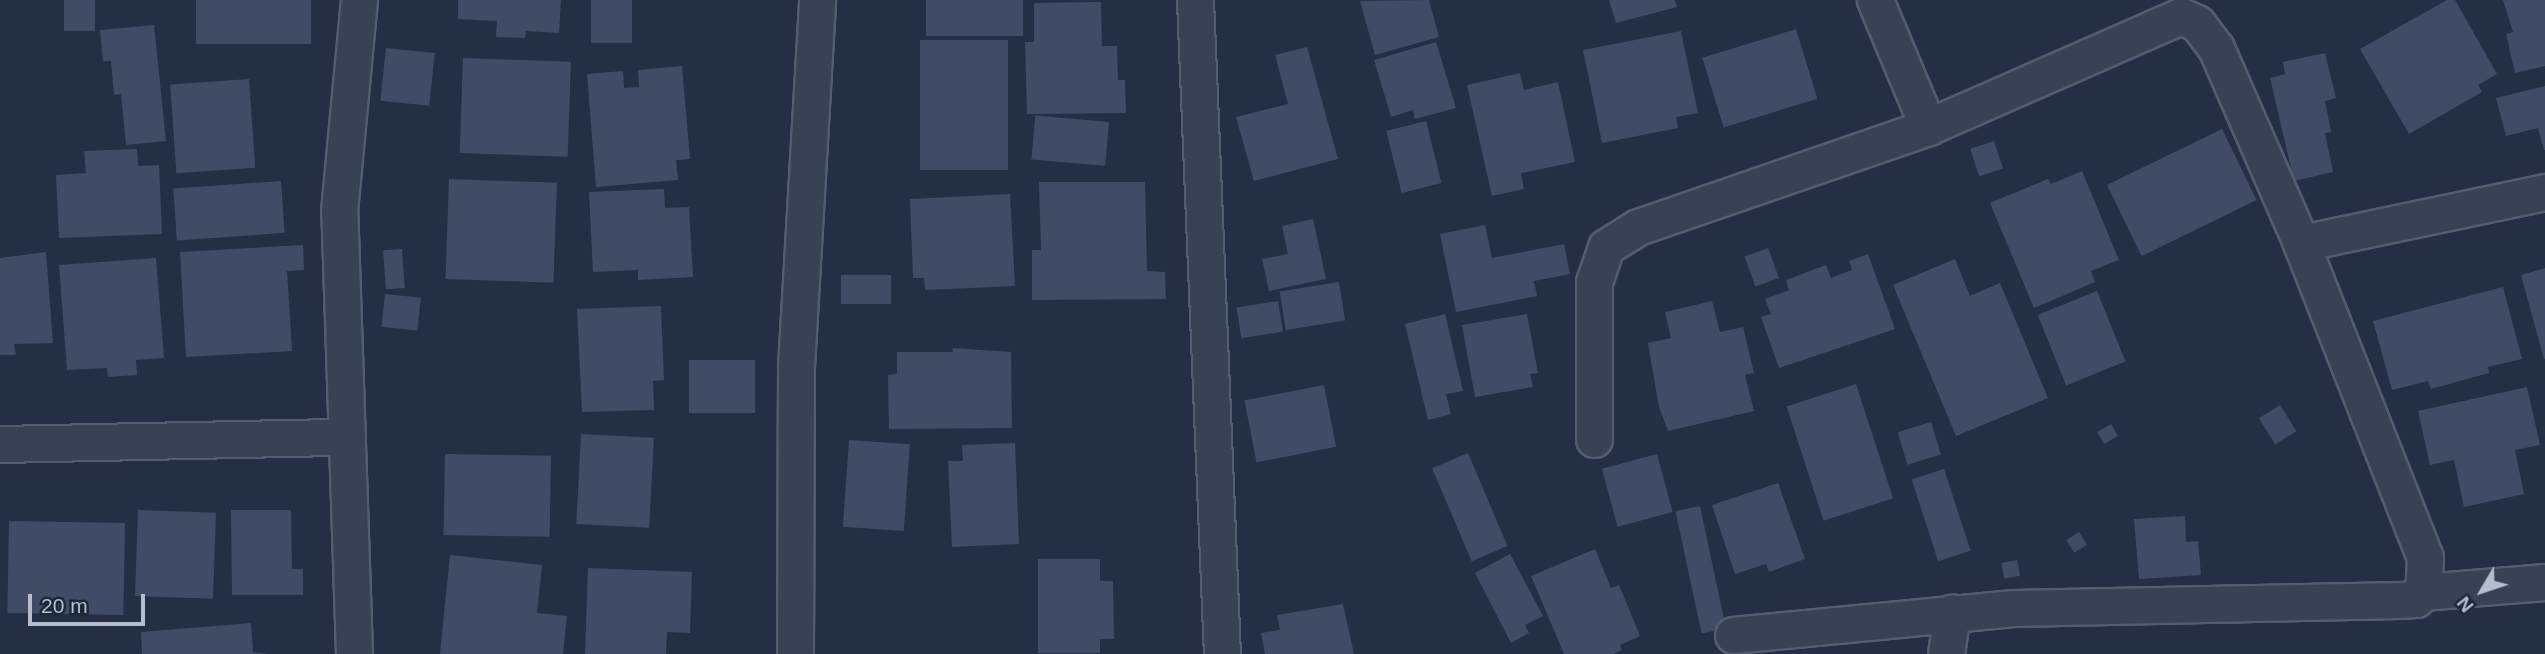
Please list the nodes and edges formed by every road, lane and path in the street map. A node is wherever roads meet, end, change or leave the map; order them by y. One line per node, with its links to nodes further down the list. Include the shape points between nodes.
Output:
1 (359, 0): 8 (street, via 339,211)
2 (817, 0): 16 (street, via 796,367)
3 (1195, 0): 17 (street)
4 (1875, 0): 5 (street)
5 (1928, 127): 7 (street, via 2181,16 2197,23 2216,48); 9 (street, via 1638,227 1606,247 1594,282)
6 (2545, 192): 7 (street)
7 (2301, 243): 12 (street, via 2425,557)
8 (347, 437): 10 (street); 15 (street)
9 (1594, 439)
10 (0, 444)
11 (2545, 582): 12 (street)
12 (2423, 592): 13 (street, via 2416,599 2399,600)
13 (1952, 612): 14 (street); 18 (street)
14 (1733, 635)
15 (354, 654)
16 (795, 654)
17 (1222, 654)
18 (1946, 654)

